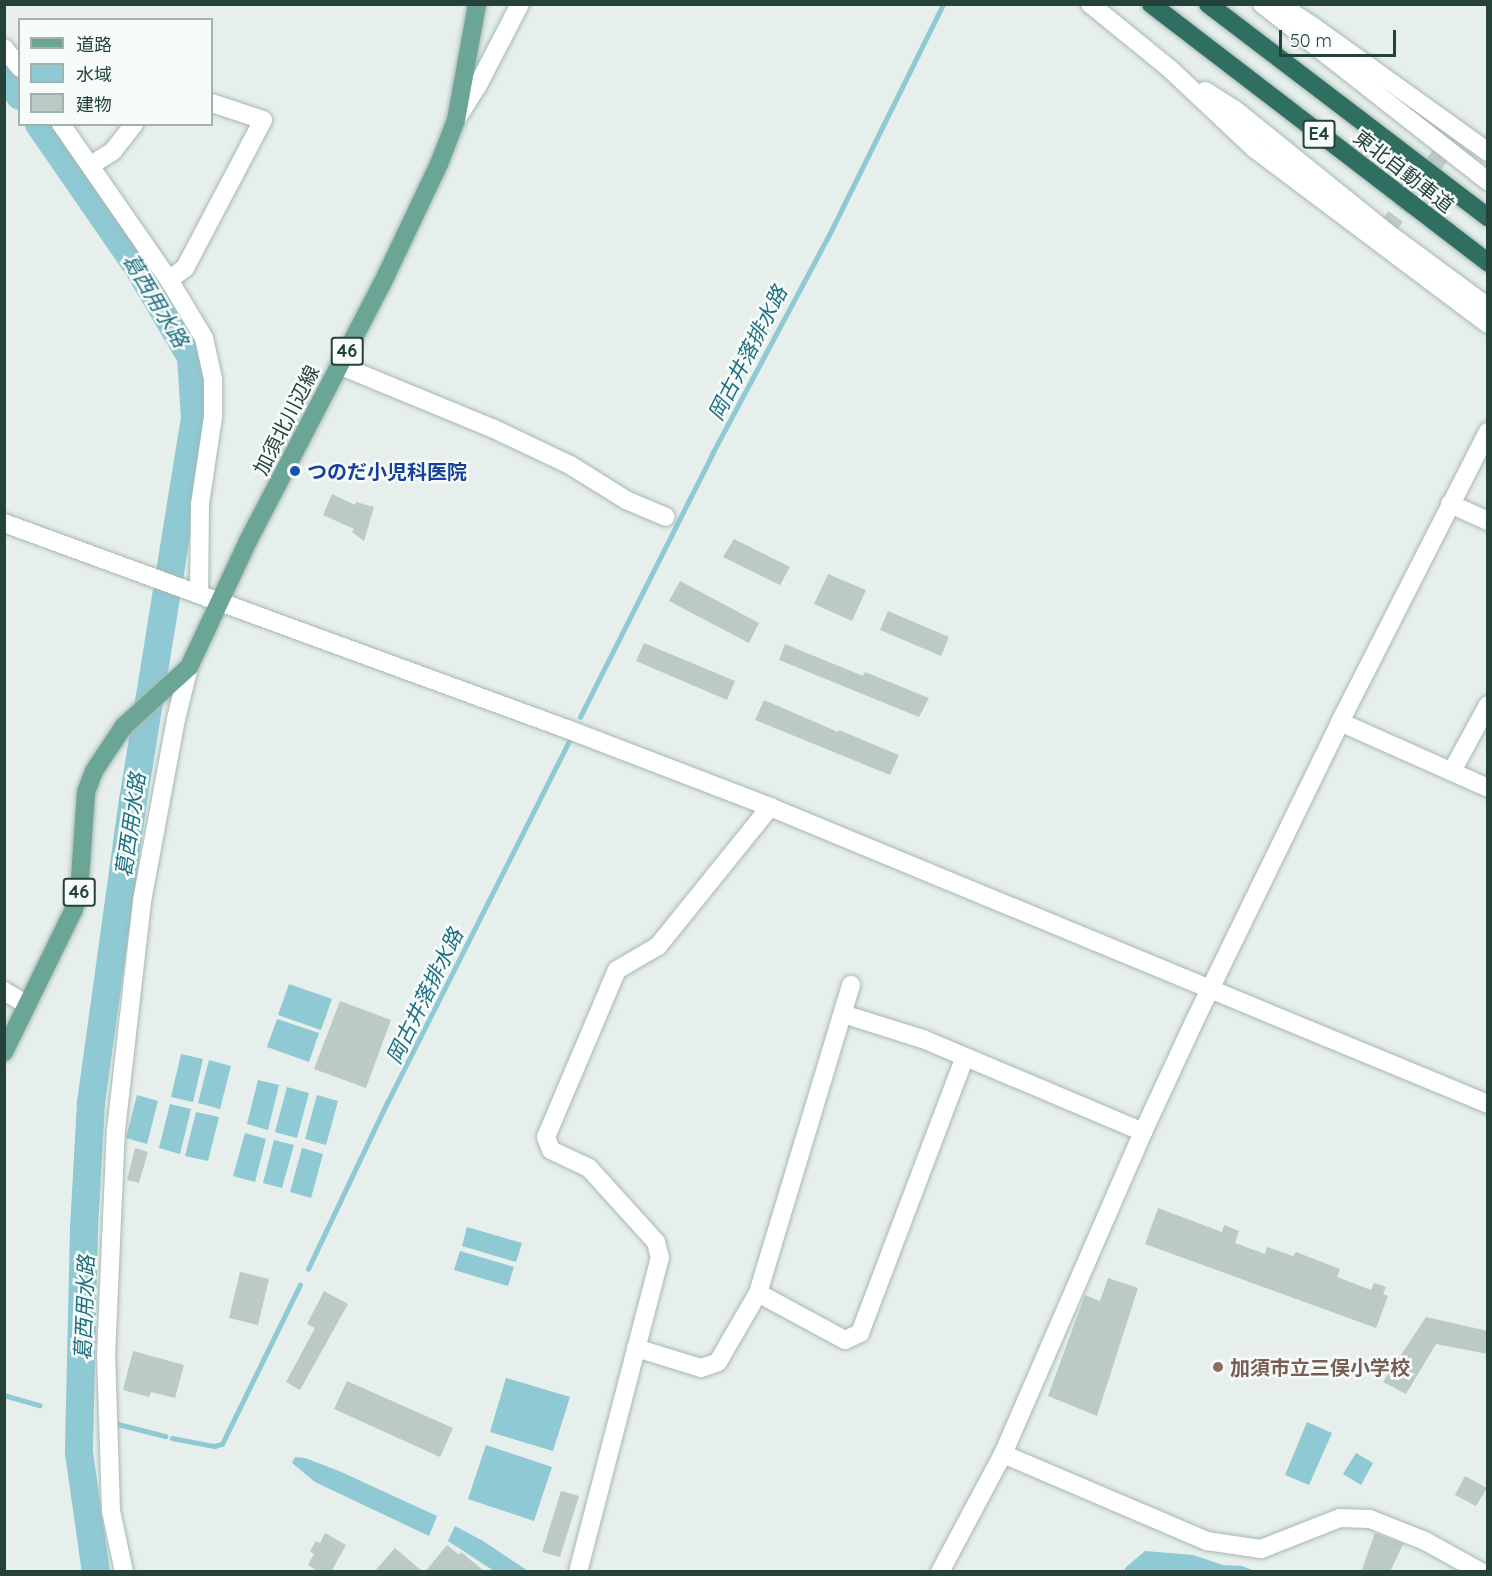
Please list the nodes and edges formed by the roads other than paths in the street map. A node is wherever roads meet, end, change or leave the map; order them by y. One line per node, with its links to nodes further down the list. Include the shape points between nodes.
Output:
1 (477, 4): 12 (main road, 加須北川辺線 / 46)
2 (520, 4): 12 (street)
3 (1090, 4): 10 (street)
4 (1151, 4): 19 (highway, 東北自動車道 / E4)
5 (1208, 4): 18 (highway, 東北自動車道 / E4)
6 (1262, 4): 17 (street)
7 (1279, 4): 15 (street)
8 (4, 48): 9 (street)
9 (18, 66)
10 (1170, 69): 21 (street, via 1234,109); 22 (street, via 1255,149)
11 (213, 103): 20 (street, via 263,120 185,268)
12 (456, 120): 23 (main road, 加須北川辺線 / 46, via 434,174)
13 (62, 126): 16 (street)
14 (132, 126): 16 (street, via 113,151)
15 (1488, 153)
16 (91, 165): 20 (street)
17 (1488, 181)
18 (1488, 217)
19 (1488, 263)
20 (169, 280): 29 (street, via 204,338 213,379 213,417 199,521)
21 (1488, 308)
22 (1488, 324)
23 (339, 365): 26 (street, via 492,428 570,465 626,500); 30 (main road, 加須北川辺線 / 46)
24 (1488, 430): 25 (street)
25 (1450, 504): 27 (street); 33 (street)
26 (666, 517)
27 (1488, 521)
28 (4, 523): 29 (street)
29 (199, 593): 30 (street)
30 (219, 601): 31 (main road, 加須北川辺線 / 46); 36 (street)
31 (189, 667): 40 (main road, 加須北川辺線 / 46, via 124,726 107,748 86,792 79,893); 49 (street, via 142,901 116,1130 106,1356 111,1511)
32 (1488, 705): 34 (street)
33 (1340, 722): 34 (street); 38 (street)
34 (1452, 771): 35 (street)
35 (1488, 788)
36 (770, 807): 38 (street); 47 (street, via 658,946 617,970 546,1137 552,1150 589,1168 656,1242 660,1258)
37 (851, 985): 41 (street)
38 (1212, 989): 44 (street); 45 (street)
39 (4, 991): 40 (street)
40 (27, 1005): 42 (main road, 46)
41 (843, 1014): 43 (street, via 923,1039); 46 (street)
42 (4, 1052)
43 (965, 1057): 45 (street); 46 (street, via 860,1333 845,1340)
44 (1488, 1104)
45 (1143, 1132): 48 (street)
46 (758, 1293): 47 (street, via 718,1362 701,1368)
47 (636, 1348): 50 (street)
48 (1003, 1454): 51 (street); 52 (street, via 1207,1541 1261,1549 1341,1518 1370,1519 1425,1541)
49 (124, 1572)
50 (578, 1572)
51 (940, 1572)
52 (1481, 1572)

